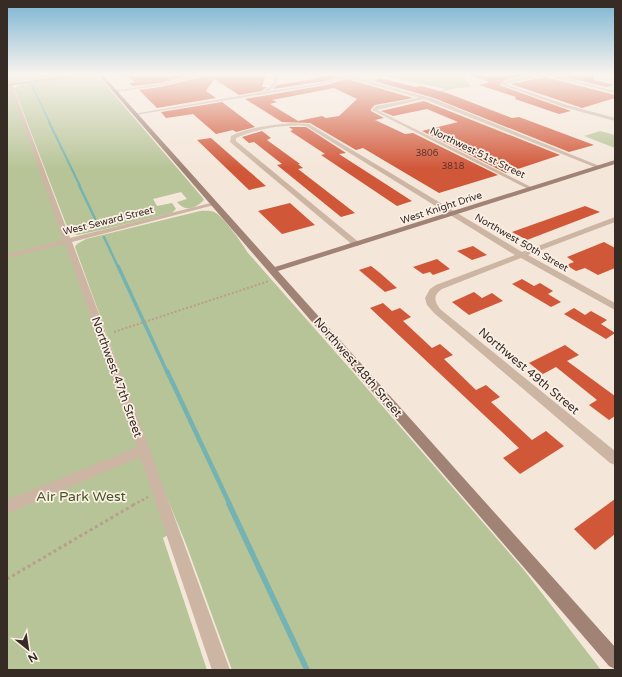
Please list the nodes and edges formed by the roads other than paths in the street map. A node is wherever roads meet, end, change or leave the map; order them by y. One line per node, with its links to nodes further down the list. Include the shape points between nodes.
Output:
1 (16, 106): 15 (street, Northwest 47th Street)
2 (128, 106): 7 (main road, Northwest 48th Street)
3 (187, 106): 7 (street)
4 (385, 106): 11 (street, Northwest 51st Street, via 374,110)
5 (447, 106): 10 (street)
6 (564, 106): 8 (street)
7 (135, 114): 12 (main road, Northwest 48th Street)
8 (615, 120)
9 (615, 162): 10 (main road, West Knight Drive)
10 (599, 167): 11 (main road, West Knight Drive)
11 (532, 189): 13 (main road, West Knight Drive)
12 (215, 204): 15 (street, West Seward Street); 19 (main road, Northwest 48th Street)
13 (452, 214): 16 (main road, West Knight Drive); 16 (street, Northwest 50th Street, via 310,126 296,124 240,134 232,138 233,142); 18 (street, Northwest 50th Street)
14 (615, 219): 18 (street)
15 (67, 241): 17 (street, West Seward Street); 21 (street, Northwest 47th Street)
16 (357, 244): 19 (main road, West Knight Drive)
17 (7, 256)
18 (521, 256): 20 (street, Northwest 50th Street); 22 (street, Northwest 49th Street, via 439,287 432,293 430,301 437,311)
19 (272, 275): 24 (main road, Northwest 48th Street)
20 (615, 307)
21 (144, 450): 23 (street); 25 (street, Northwest 47th Street)
22 (615, 459)
23 (7, 507)
24 (615, 660)
25 (221, 670)

